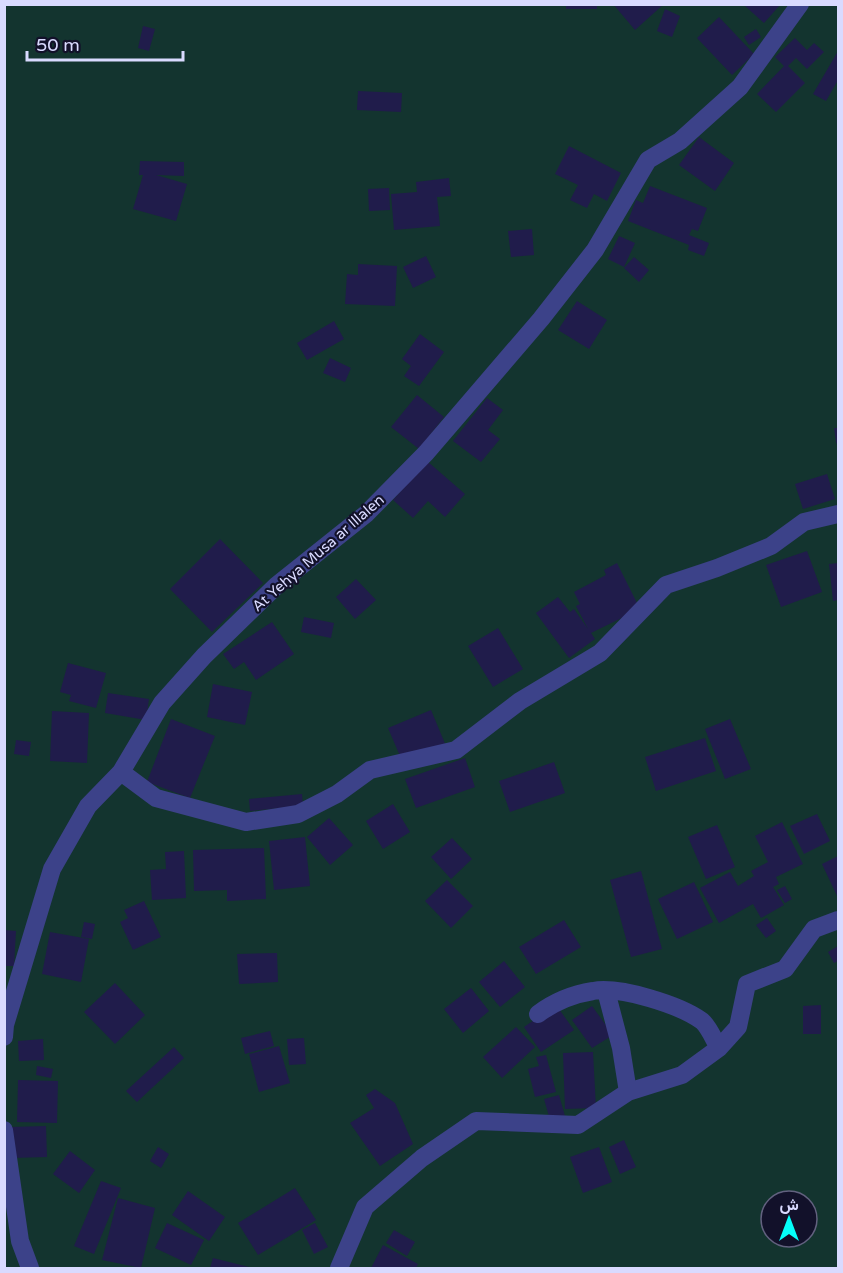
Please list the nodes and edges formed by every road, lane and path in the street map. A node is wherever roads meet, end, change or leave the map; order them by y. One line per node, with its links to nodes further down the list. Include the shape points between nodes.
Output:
1 (800, 4): 3 (street, At Yeḥya Musa ar Illalen, via 740,87 680,141 648,160 595,250 426,453 366,514 277,585 204,656 162,703)
2 (838, 514): 3 (street, via 804,522 771,546 666,585 600,653 520,701 456,750 370,770 337,794 298,814 246,822 156,798)
3 (121, 772): 7 (street, At Yeḥya Musa ar Illalen, via 88,806 52,869)
4 (838, 920): 8 (street, via 814,929 785,969 747,984 738,1027)
5 (606, 991): 6 (street, via 594,990 551,1004); 8 (street, via 627,992 668,1004 704,1022); 9 (street)
6 (538, 1014)
7 (4, 1037)
8 (719, 1048): 9 (street, via 682,1075)
9 (628, 1092): 12 (street, via 578,1125 476,1121 422,1158 365,1207)
10 (4, 1130): 11 (street, via 20,1241)
11 (30, 1269)
12 (339, 1269)

